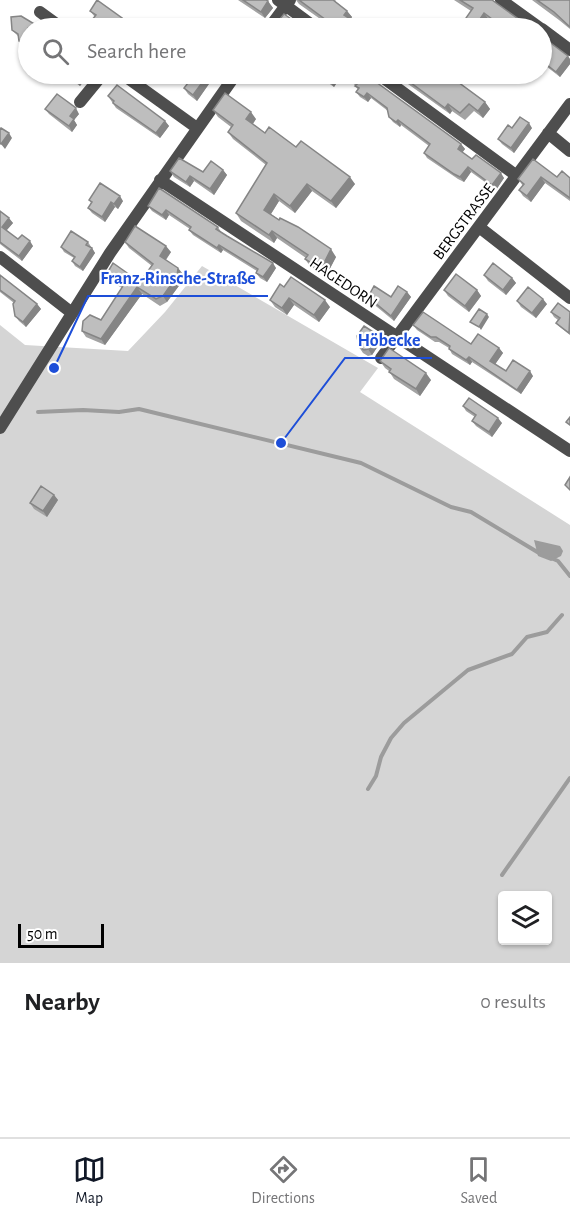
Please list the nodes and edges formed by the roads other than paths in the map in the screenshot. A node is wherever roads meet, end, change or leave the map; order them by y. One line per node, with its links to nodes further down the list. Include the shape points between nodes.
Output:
1 (501, 0): 7 (street)
2 (284, 2): 5 (street); 6 (street)
3 (40, 12): 4 (street)
4 (48, 18)
5 (275, 18)
6 (304, 18)
7 (526, 18)
8 (552, 37): 9 (street)
9 (570, 50)
10 (95, 84): 14 (street)
11 (136, 84): 16 (street)
12 (229, 84): 16 (street)
13 (392, 84): 19 (street)
14 (80, 102)
15 (570, 104): 17 (street, BERGSTRASSE)
16 (197, 128): 20 (street)
17 (548, 133): 18 (street); 19 (street, BERGSTRASSE)
18 (570, 151)
19 (517, 176): 21 (street, BERGSTRASSE)
20 (160, 180): 24 (street); 25 (street, HAGEDORN)
21 (480, 227): 23 (street); 25 (street, BERGSTRASSE)
22 (0, 257): 24 (street)
23 (570, 297)
24 (72, 313): 27 (street)
25 (397, 337): 26 (street, BERGSTRASSE); 28 (street, HAGEDORN)
26 (381, 358)
27 (0, 428)
28 (570, 451)

